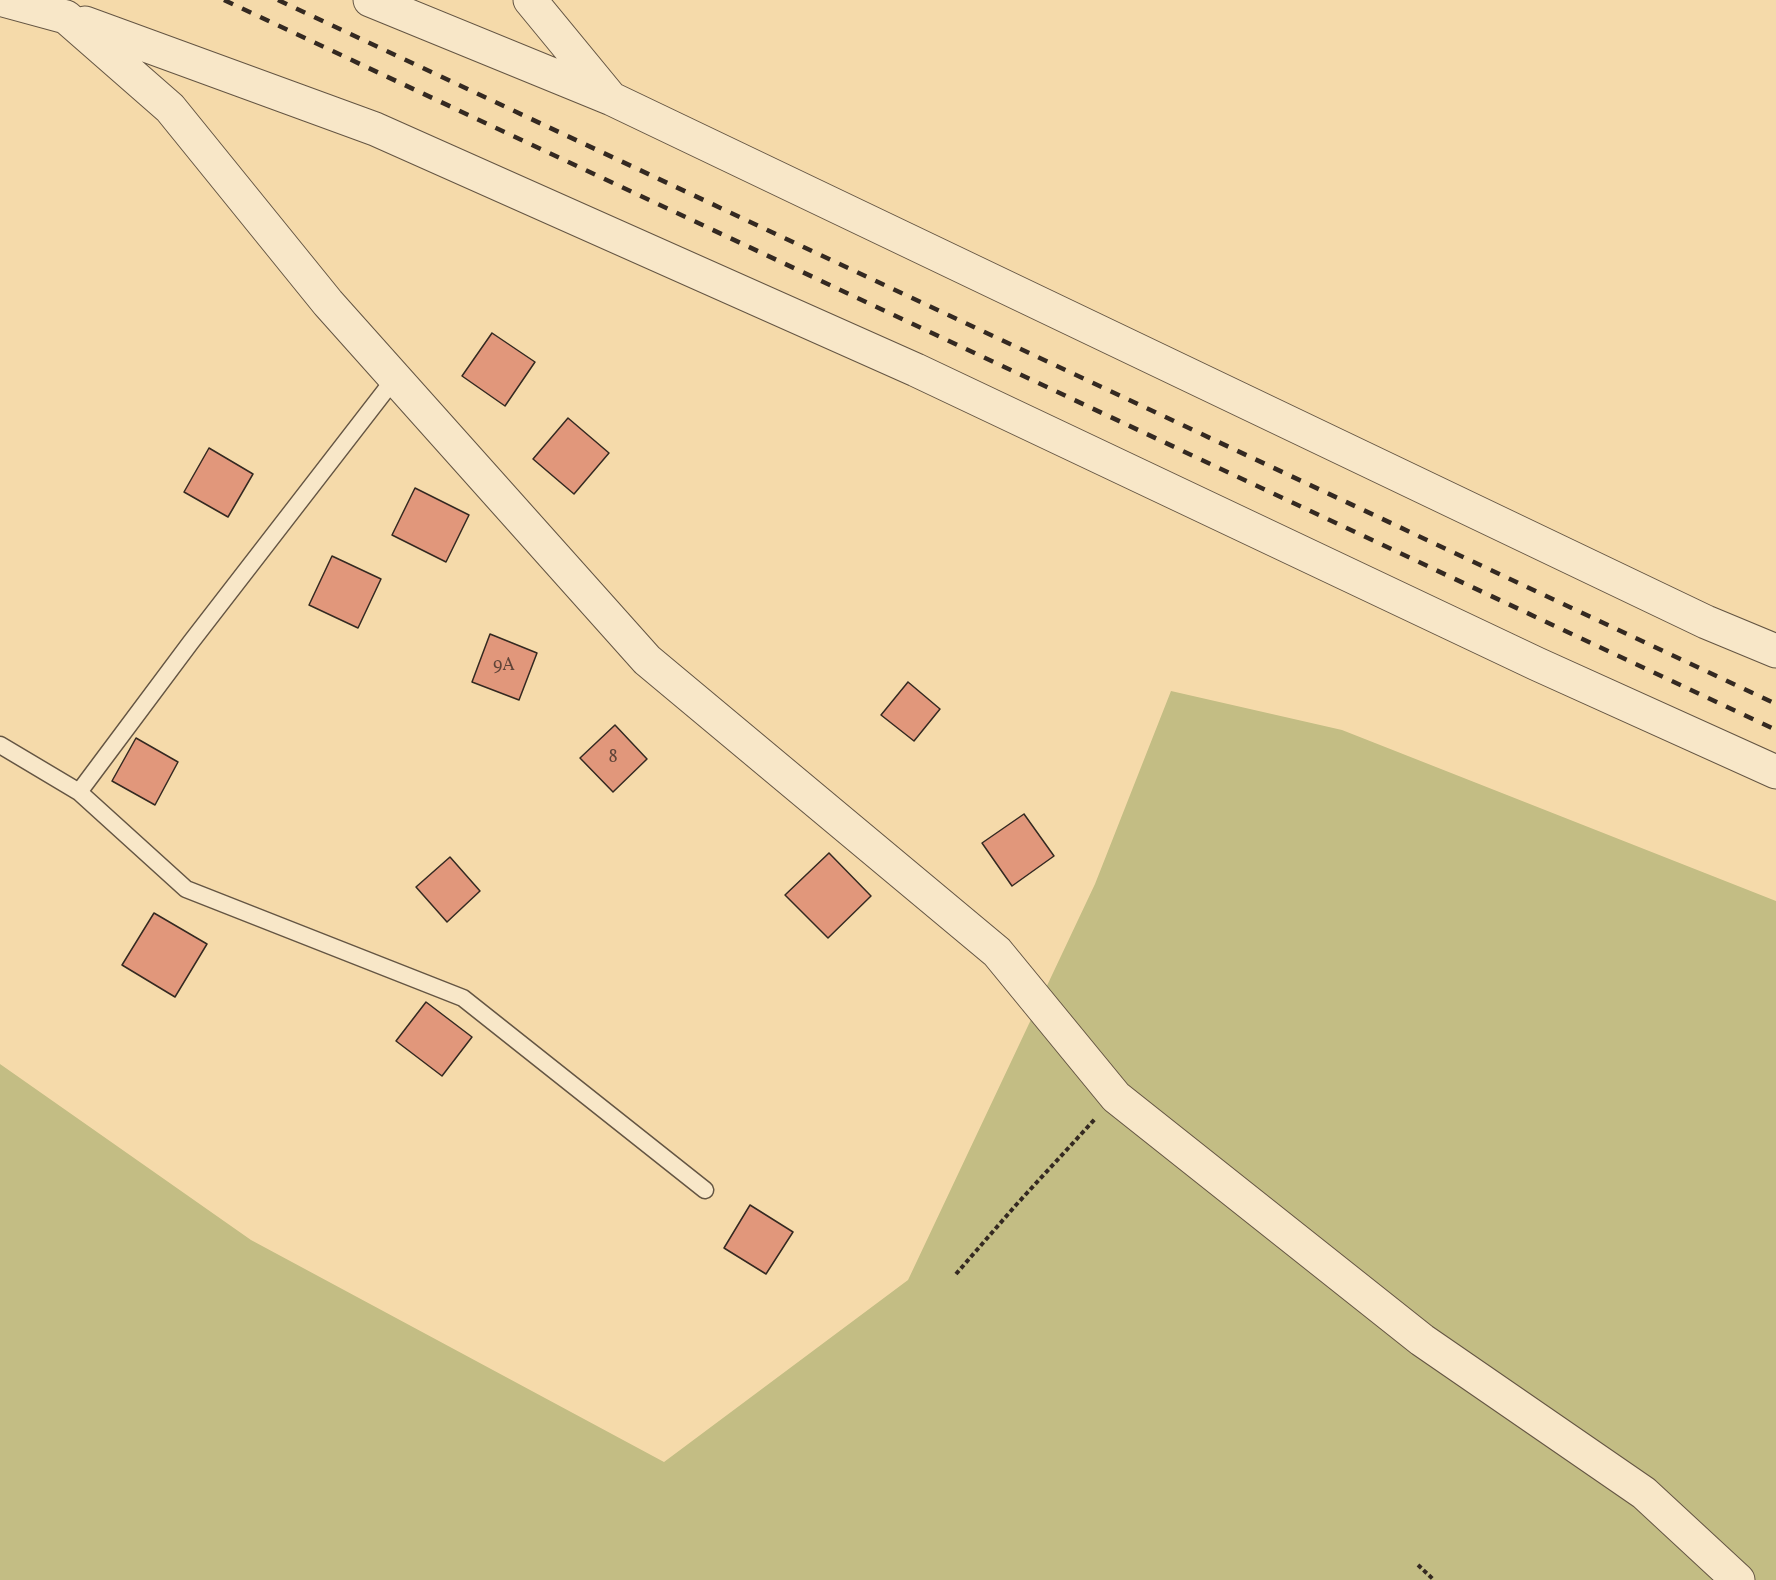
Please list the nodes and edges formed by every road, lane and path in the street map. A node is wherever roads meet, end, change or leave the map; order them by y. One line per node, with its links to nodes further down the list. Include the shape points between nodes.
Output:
1 (3, 0): 4 (street)
2 (370, 0): 5 (street)
3 (530, 0): 5 (street)
4 (66, 16): 6 (street, via 170,108 328,303); 9 (street, via 375,129 916,370 1537,664)
5 (612, 99): 7 (street, via 1706,622)
6 (395, 378): 10 (lane); 11 (street, via 647,660 997,952)
7 (1776, 651)
8 (0, 745): 10 (lane)
9 (1776, 772)
10 (79, 792): 12 (lane, via 186,889 463,998)
11 (1116, 1097): 13 (path); 16 (street, via 1422,1340 1644,1493)
12 (705, 1190)
13 (956, 1274)
14 (1418, 1565): 15 (path)
15 (1434, 1580)
16 (1738, 1580)

